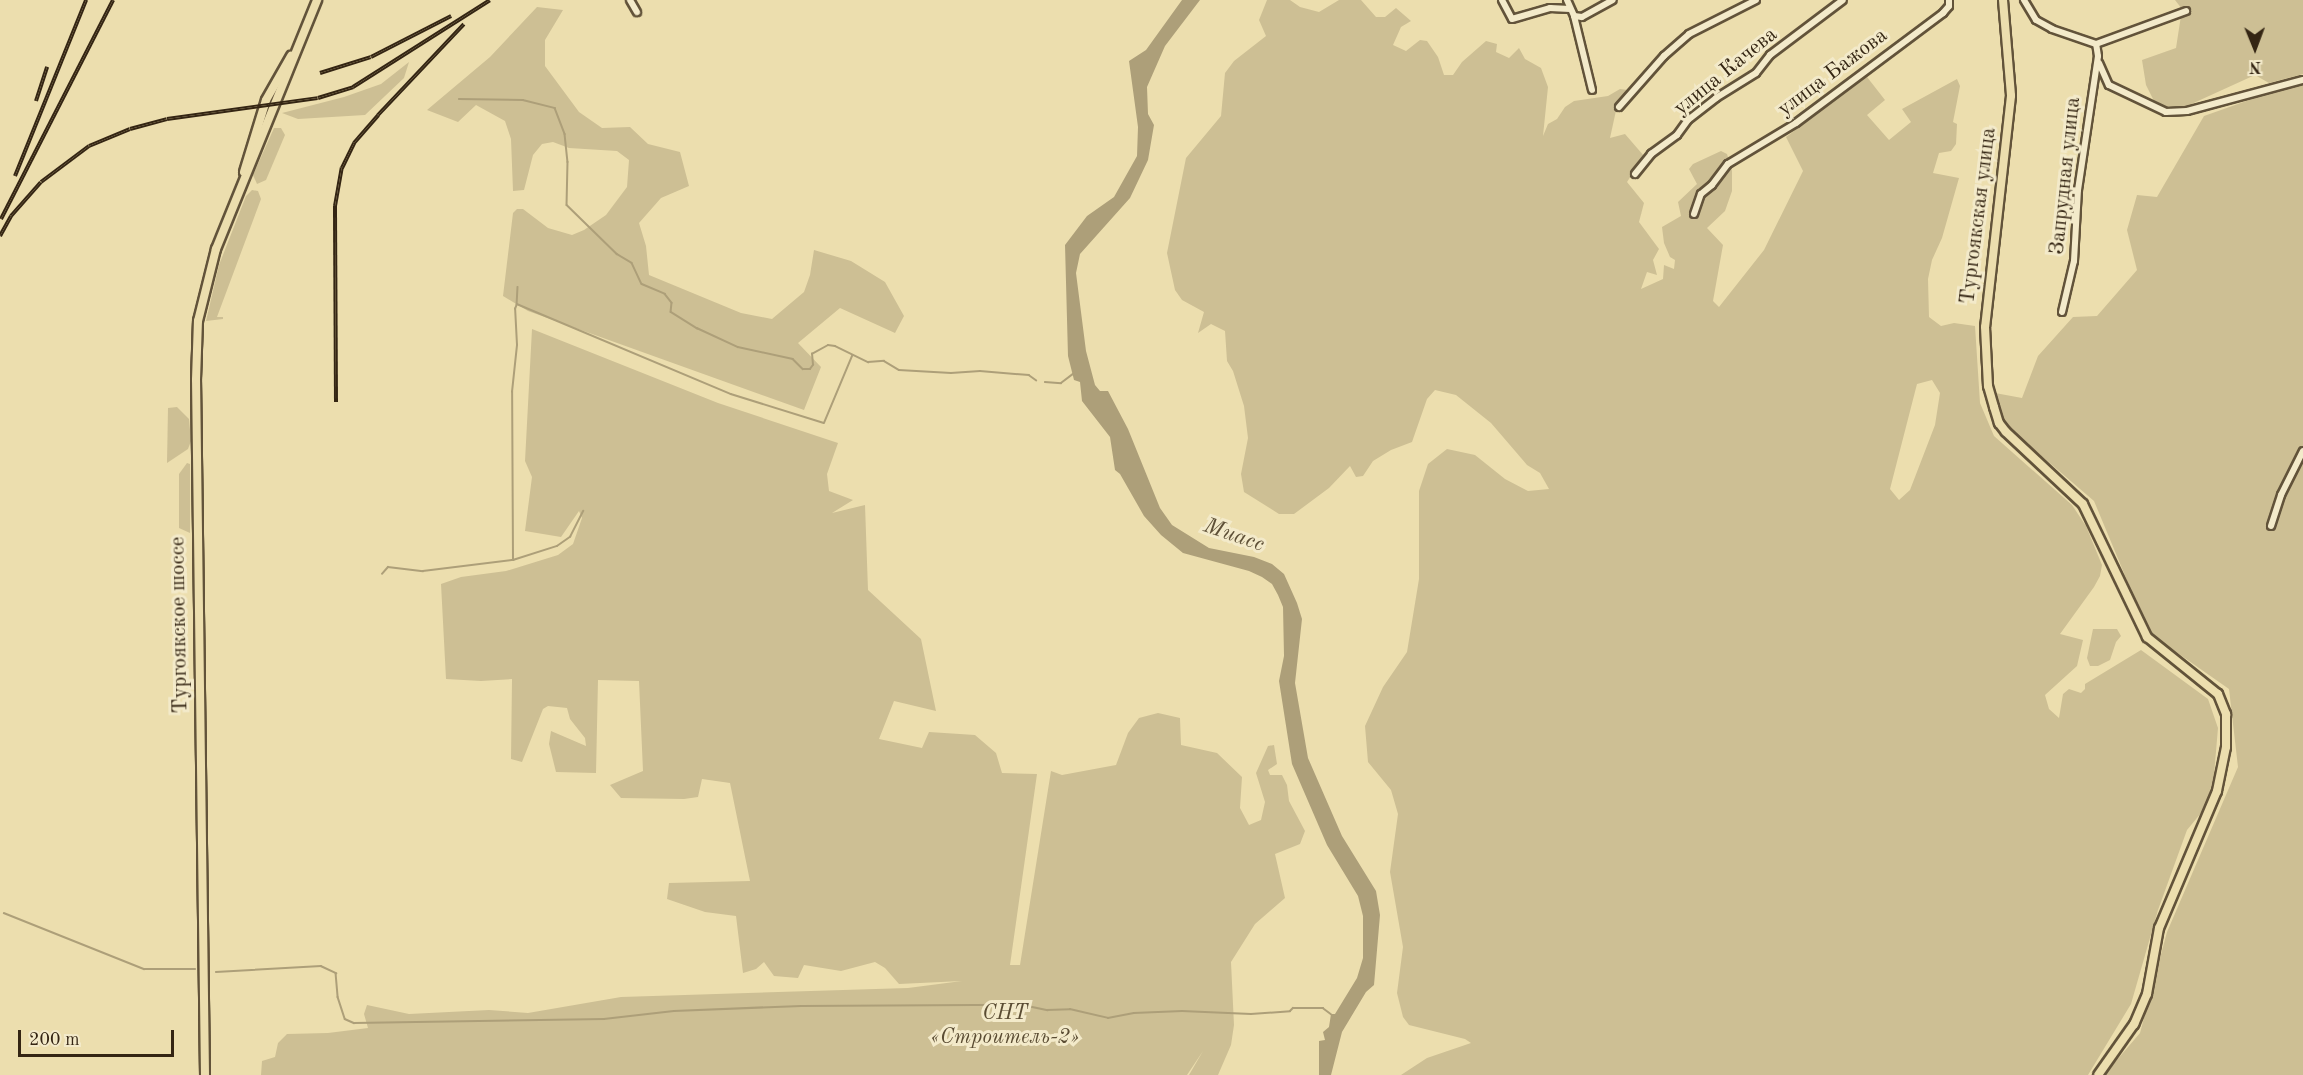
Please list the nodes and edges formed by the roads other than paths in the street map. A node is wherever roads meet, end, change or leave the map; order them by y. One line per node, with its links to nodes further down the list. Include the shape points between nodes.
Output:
1 (316, 0): 25 (main road, Тургоякское шоссе, via 302,37 266,99 204,289 196,343)
2 (630, 0): 13 (street)
3 (1502, 0): 11 (street, via 1512,19 1550,9)
4 (1567, 0): 11 (street)
5 (1613, 0): 14 (street, via 1582,17)
6 (1756, 0): 19 (street, via 1689,34)
7 (1843, 0): 20 (street, улица Качева, via 1770,55 1756,73 1688,120)
8 (1949, 0): 21 (street, улица Бажова, via 1943,13 1796,123 1728,164 1701,194)
9 (2003, 0): 26 (main road, Тургоякская улица, via 2011,96 1985,327 1988,386 1999,423 2084,504 2147,637 2218,694 2226,714 2226,747 2217,791 2159,928 2146,994 2134,1024)
10 (2024, 0): 15 (street, via 2036,20)
11 (1569, 9): 14 (street)
12 (2187, 11): 15 (street)
13 (637, 12)
14 (1574, 16): 18 (street)
15 (2096, 44): 16 (street, Запрудная улица)
16 (2098, 56): 17 (street, via 2109,85 2166,112 2187,111); 22 (street, Запрудная улица, via 2078,190 2074,261)
17 (2303, 80)
18 (1592, 90)
19 (1619, 107)
20 (1635, 174)
21 (1694, 214)
22 (2062, 312)
23 (2303, 451): 24 (street)
24 (2271, 526)
25 (204, 1075)
26 (2098, 1075)

